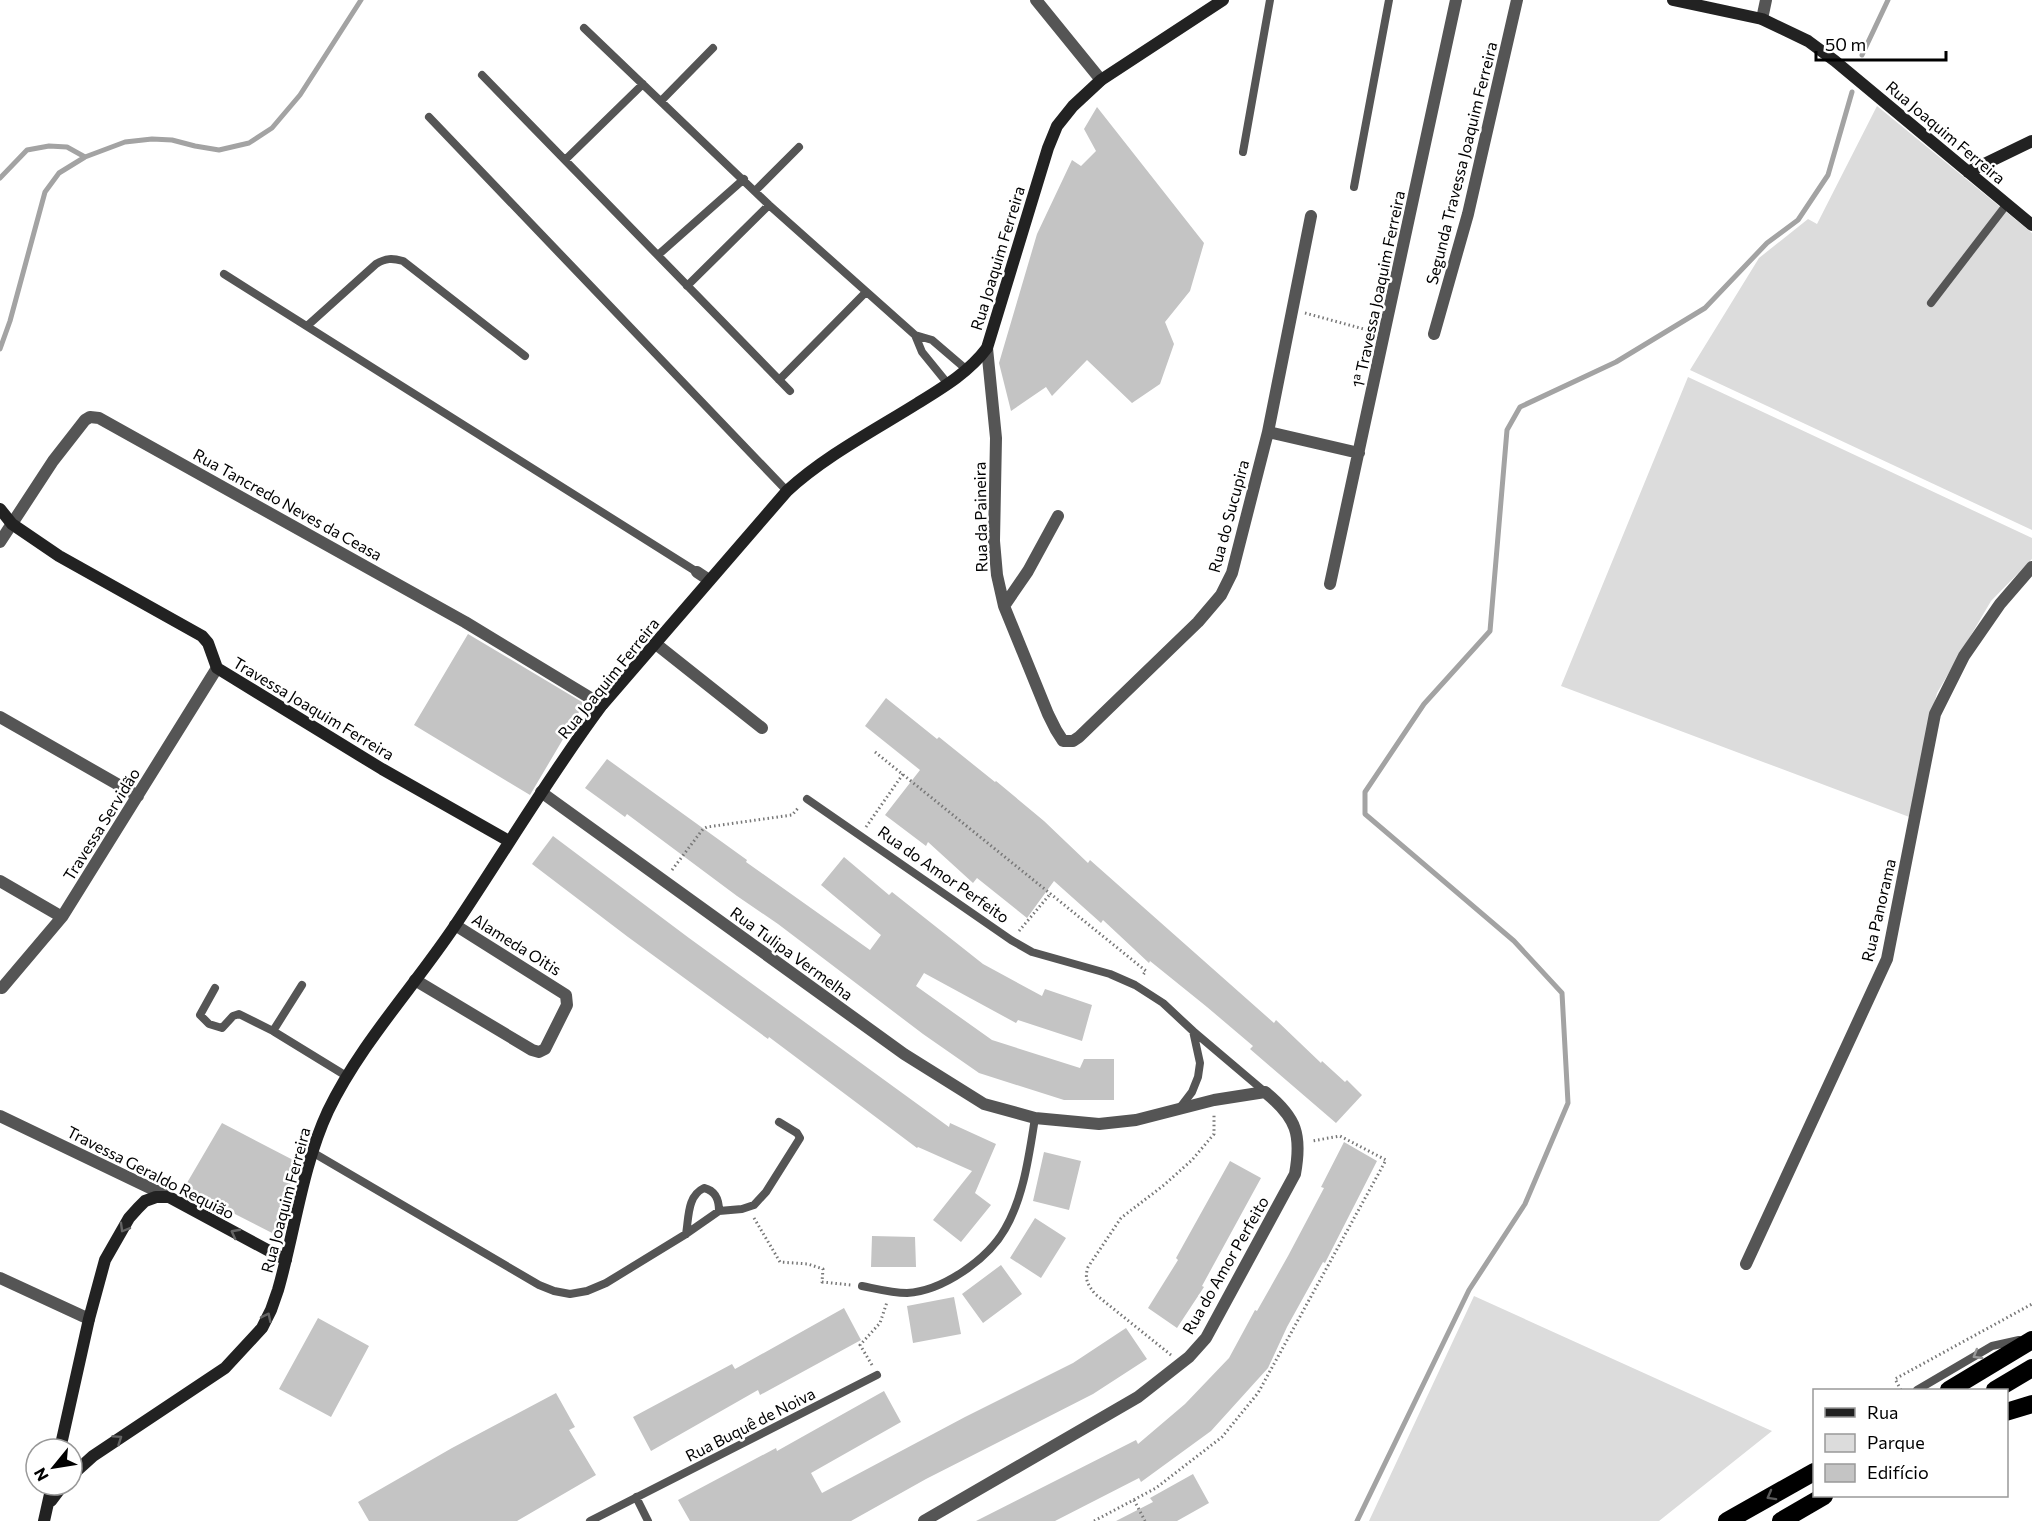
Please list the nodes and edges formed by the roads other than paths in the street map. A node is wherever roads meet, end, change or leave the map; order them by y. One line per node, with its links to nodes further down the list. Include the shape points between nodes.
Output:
1 (1036, 0): 13 (street)
2 (1223, 0): 13 (street, Rua Joaquim Ferreira)
3 (1270, 0): 19 (lane)
4 (1389, 0): 23 (lane)
5 (1456, 0): 44 (street, 1ª Travessa Joaquim Ferreira)
6 (1517, 0): 35 (street, Segunda Travessa Joaquim Ferreira, via 1468,214)
7 (1673, 0): 9 (street, Rua Joaquim Ferreira)
8 (1766, 0): 9 (street)
9 (1762, 19): 21 (street, Rua Joaquim Ferreira, via 1821,49)
10 (584, 28): 14 (lane)
11 (713, 48): 15 (lane)
12 (482, 75): 20 (lane)
13 (1101, 80): 37 (street, Rua Joaquim Ferreira, via 1057,126)
14 (643, 84): 15 (lane); 20 (lane)
15 (661, 101): 22 (lane)
16 (429, 117): 45 (lane)
17 (2032, 141): 21 (street)
18 (799, 147): 24 (lane)
19 (1243, 152)
20 (565, 160): 29 (lane)
21 (1968, 172): 25 (street, Rua Joaquim Ferreira)
22 (744, 179): 24 (lane); 29 (lane)
23 (1354, 187)
24 (755, 191): 26 (lane)
25 (2007, 204): 28 (street, Rua Joaquim Ferreira); 33 (lane)
26 (769, 205): 31 (lane); 32 (lane)
27 (1311, 216): 43 (street, Rua do Sucupira)
28 (2032, 225)
29 (658, 255): 31 (lane)
30 (224, 274): 34 (lane)
31 (687, 286): 40 (lane)
32 (866, 292): 36 (lane); 40 (lane)
33 (1931, 303)
34 (307, 326): 38 (lane, via 376,264 393,258 403,261); 51 (lane)
35 (1434, 334)
36 (915, 335): 39 (lane, via 932,340); 41 (lane, via 922,352)
37 (987, 348): 39 (street, Rua Joaquim Ferreira); 54 (street, Rua da Paineira, via 996,438 994,541)
38 (525, 356)
39 (967, 370): 41 (street, Rua Joaquim Ferreira)
40 (779, 380): 42 (lane)
41 (948, 384): 45 (street, Rua Joaquim Ferreira, via 823,463)
42 (790, 391)
43 (1268, 432): 44 (street); 60 (street, Rua do Sucupira, via 1232,573 1221,595 1079,737)
44 (1359, 453): 53 (street, 1ª Travessa Joaquim Ferreira)
45 (787, 491): 52 (street, Rua Joaquim Ferreira)
46 (0, 509): 48 (street, Travessa Joaquim Ferreira)
47 (1058, 516): 54 (street)
48 (12, 524): 49 (street, Rua Tancredo Neves da Ceasa); 56 (street, Travessa Joaquim Ferreira, via 59,556 202,636); 57 (street, Rua Tancredo Neves da Ceasa, via 85,420 99,418 465,622)
49 (0, 542)
50 (2032, 567): 85 (street, Rua Panorama, via 1964,656 1935,714 1887,959)
51 (697, 572): 52 (street)
52 (709, 580): 55 (street, Rua Joaquim Ferreira)
53 (1330, 584)
54 (1004, 606): 60 (street, Rua da Paineira, via 1060,739)
55 (656, 644): 57 (street, Rua Joaquim Ferreira); 59 (street)
56 (217, 668): 62 (street, Travessa Servidão); 64 (street, Travessa Joaquim Ferreira)
57 (602, 705): 61 (street, Rua Joaquim Ferreira)
58 (0, 717): 62 (street)
59 (762, 728)
60 (1068, 742)
61 (540, 792): 64 (street, Rua Joaquim Ferreira); 78 (street, Rua Tulipa Vermelha, via 923,1066 984,1104)
62 (138, 796): 66 (street, Travessa Servidão)
63 (807, 799): 73 (lane, Rua do Amor Perfeito, via 1011,940 1032,952 1135,985 1163,1003)
64 (509, 841): 67 (street, Rua Joaquim Ferreira)
65 (0, 882): 66 (street)
66 (63, 916): 70 (street, Travessa Servidão)
67 (455, 925): 68 (street, Rua Joaquim Ferreira); 68 (street, Alameda Oitis, via 566,995 567,1005 545,1049 532,1050)
68 (415, 980): 74 (street, Rua Joaquim Ferreira)
69 (302, 985): 72 (lane)
70 (2, 988)
71 (215, 988): 72 (lane, via 200,1015 204,1020 219,1029 239,1014)
72 (273, 1031): 74 (lane)
73 (1193, 1031): 75 (lane, Rua do Amor Perfeito); 76 (lane, via 1200,1063 1198,1077)
74 (348, 1077): 80 (street, Rua Joaquim Ferreira, via 328,1111)
75 (1265, 1092): 76 (street, Rua Tulipa Vermelha); 110 (street, Rua do Amor Perfeito, via 1294,1125 1299,1141 1296,1174 1206,1338 1182,1363 1138,1397)
76 (1178, 1110): 78 (street, Rua Tulipa Vermelha, via 1099,1124)
77 (0, 1116): 81 (street, Travessa Geraldo Requião)
78 (1035, 1118): 87 (lane, via 1018,1198 997,1242 961,1274 937,1285 909,1293)
79 (779, 1122): 82 (lane, via 800,1138 772,1182 754,1205)
80 (312, 1152): 83 (lane, via 554,1292 578,1293 596,1287); 84 (street, Rua Joaquim Ferreira)
81 (169, 1197): 84 (street, Travessa Geraldo Requião, one-way to 81); 88 (street, one-way to 88, via 145,1202 129,1218 105,1260)
82 (718, 1211): 83 (lane); 83 (lane, via 714,1192 704,1188 698,1191 692,1197)
83 (686, 1234)
84 (286, 1260): 98 (street, Rua Joaquim Ferreira, one-way to 84, via 232,1361 262,1328)
85 (1746, 1264)
86 (0, 1278): 88 (street)
87 (861, 1286)
88 (89, 1319): 97 (street)
89 (2032, 1339): 92 (lane, one-way to 92, via 1992,1346); 93 (highway)
90 (2028, 1371): 94 (highway)
91 (877, 1375): 102 (lane, Rua Buquê de Noiva)
92 (1919, 1389)
93 (1951, 1389)
94 (1997, 1389)
95 (2032, 1404): 96 (highway)
96 (2008, 1412)
97 (63, 1437)
98 (84, 1464)
99 (1813, 1473): 111 (highway, one-way to 111)
100 (49, 1497): 105 (street)
101 (54, 1497): 105 (street)
102 (636, 1497): 108 (lane, Rua Buquê de Noiva); 109 (lane)
103 (1822, 1497): 106 (highway)
104 (1827, 1497): 106 (highway)
105 (47, 1507): 107 (street)
106 (1798, 1511): 112 (highway)
107 (44, 1521)
108 (590, 1521)
109 (648, 1521)
110 (924, 1521)
111 (1727, 1521)
112 (1781, 1521)

